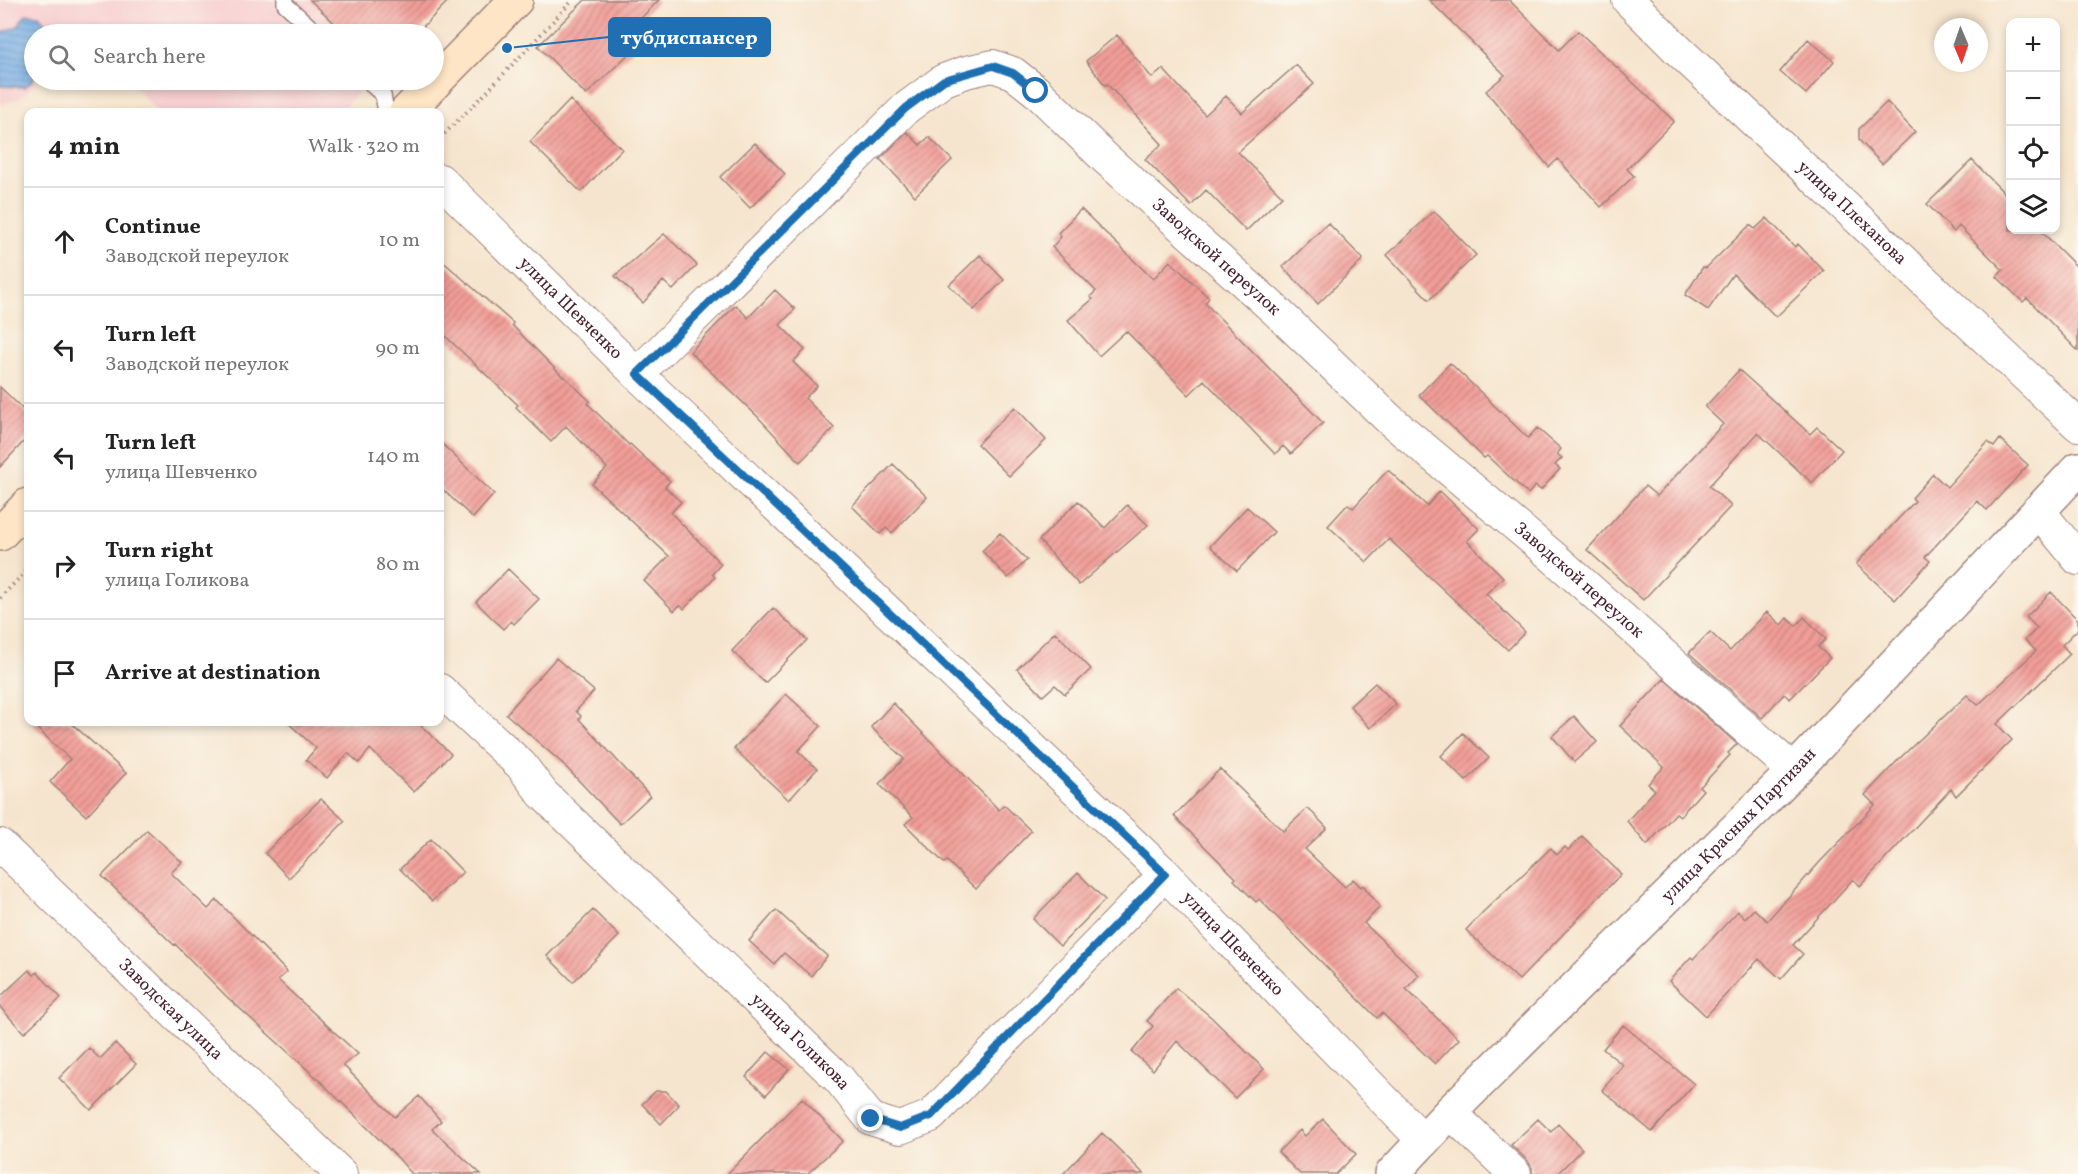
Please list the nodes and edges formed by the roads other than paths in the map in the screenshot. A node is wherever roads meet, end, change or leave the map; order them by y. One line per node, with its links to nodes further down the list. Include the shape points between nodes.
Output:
1 (285, 0): 4 (lane)
2 (516, 0): 5 (main road)
3 (1628, 0): 12 (street, улица Плеханова)
4 (307, 24)
5 (444, 73)
6 (377, 90): 8 (lane, via 383,95)
7 (428, 90): 9 (main road)
8 (385, 108)
9 (410, 108)
10 (444, 184): 11 (street, улица Шевченко)
11 (637, 374): 19 (street, Заводской переулок, via 906,108 944,80 993,66 1013,73 1036,91 1389,419 1551,555); 21 (street, улица Шевченко)
12 (2078, 425)
13 (2078, 469): 15 (street, улица Красных Партизан)
14 (24, 510): 16 (main road)
15 (2038, 510): 17 (street); 19 (street, улица Красных Партизан)
16 (0, 534)
17 (2078, 559)
18 (444, 694): 21 (street, улица Голикова, via 839,1079 871,1119 900,1128 931,1116)
19 (1794, 771): 22 (street, улица Красных Партизан)
20 (0, 845): 24 (street, Заводская улица)
21 (1165, 874): 23 (street, улица Шевченко)
22 (1450, 1112): 23 (street, улица Красных Партизан); 26 (street)
23 (1424, 1141): 25 (street, улица Красных Партизан)
24 (341, 1174)
25 (1392, 1174)
26 (1515, 1174)

